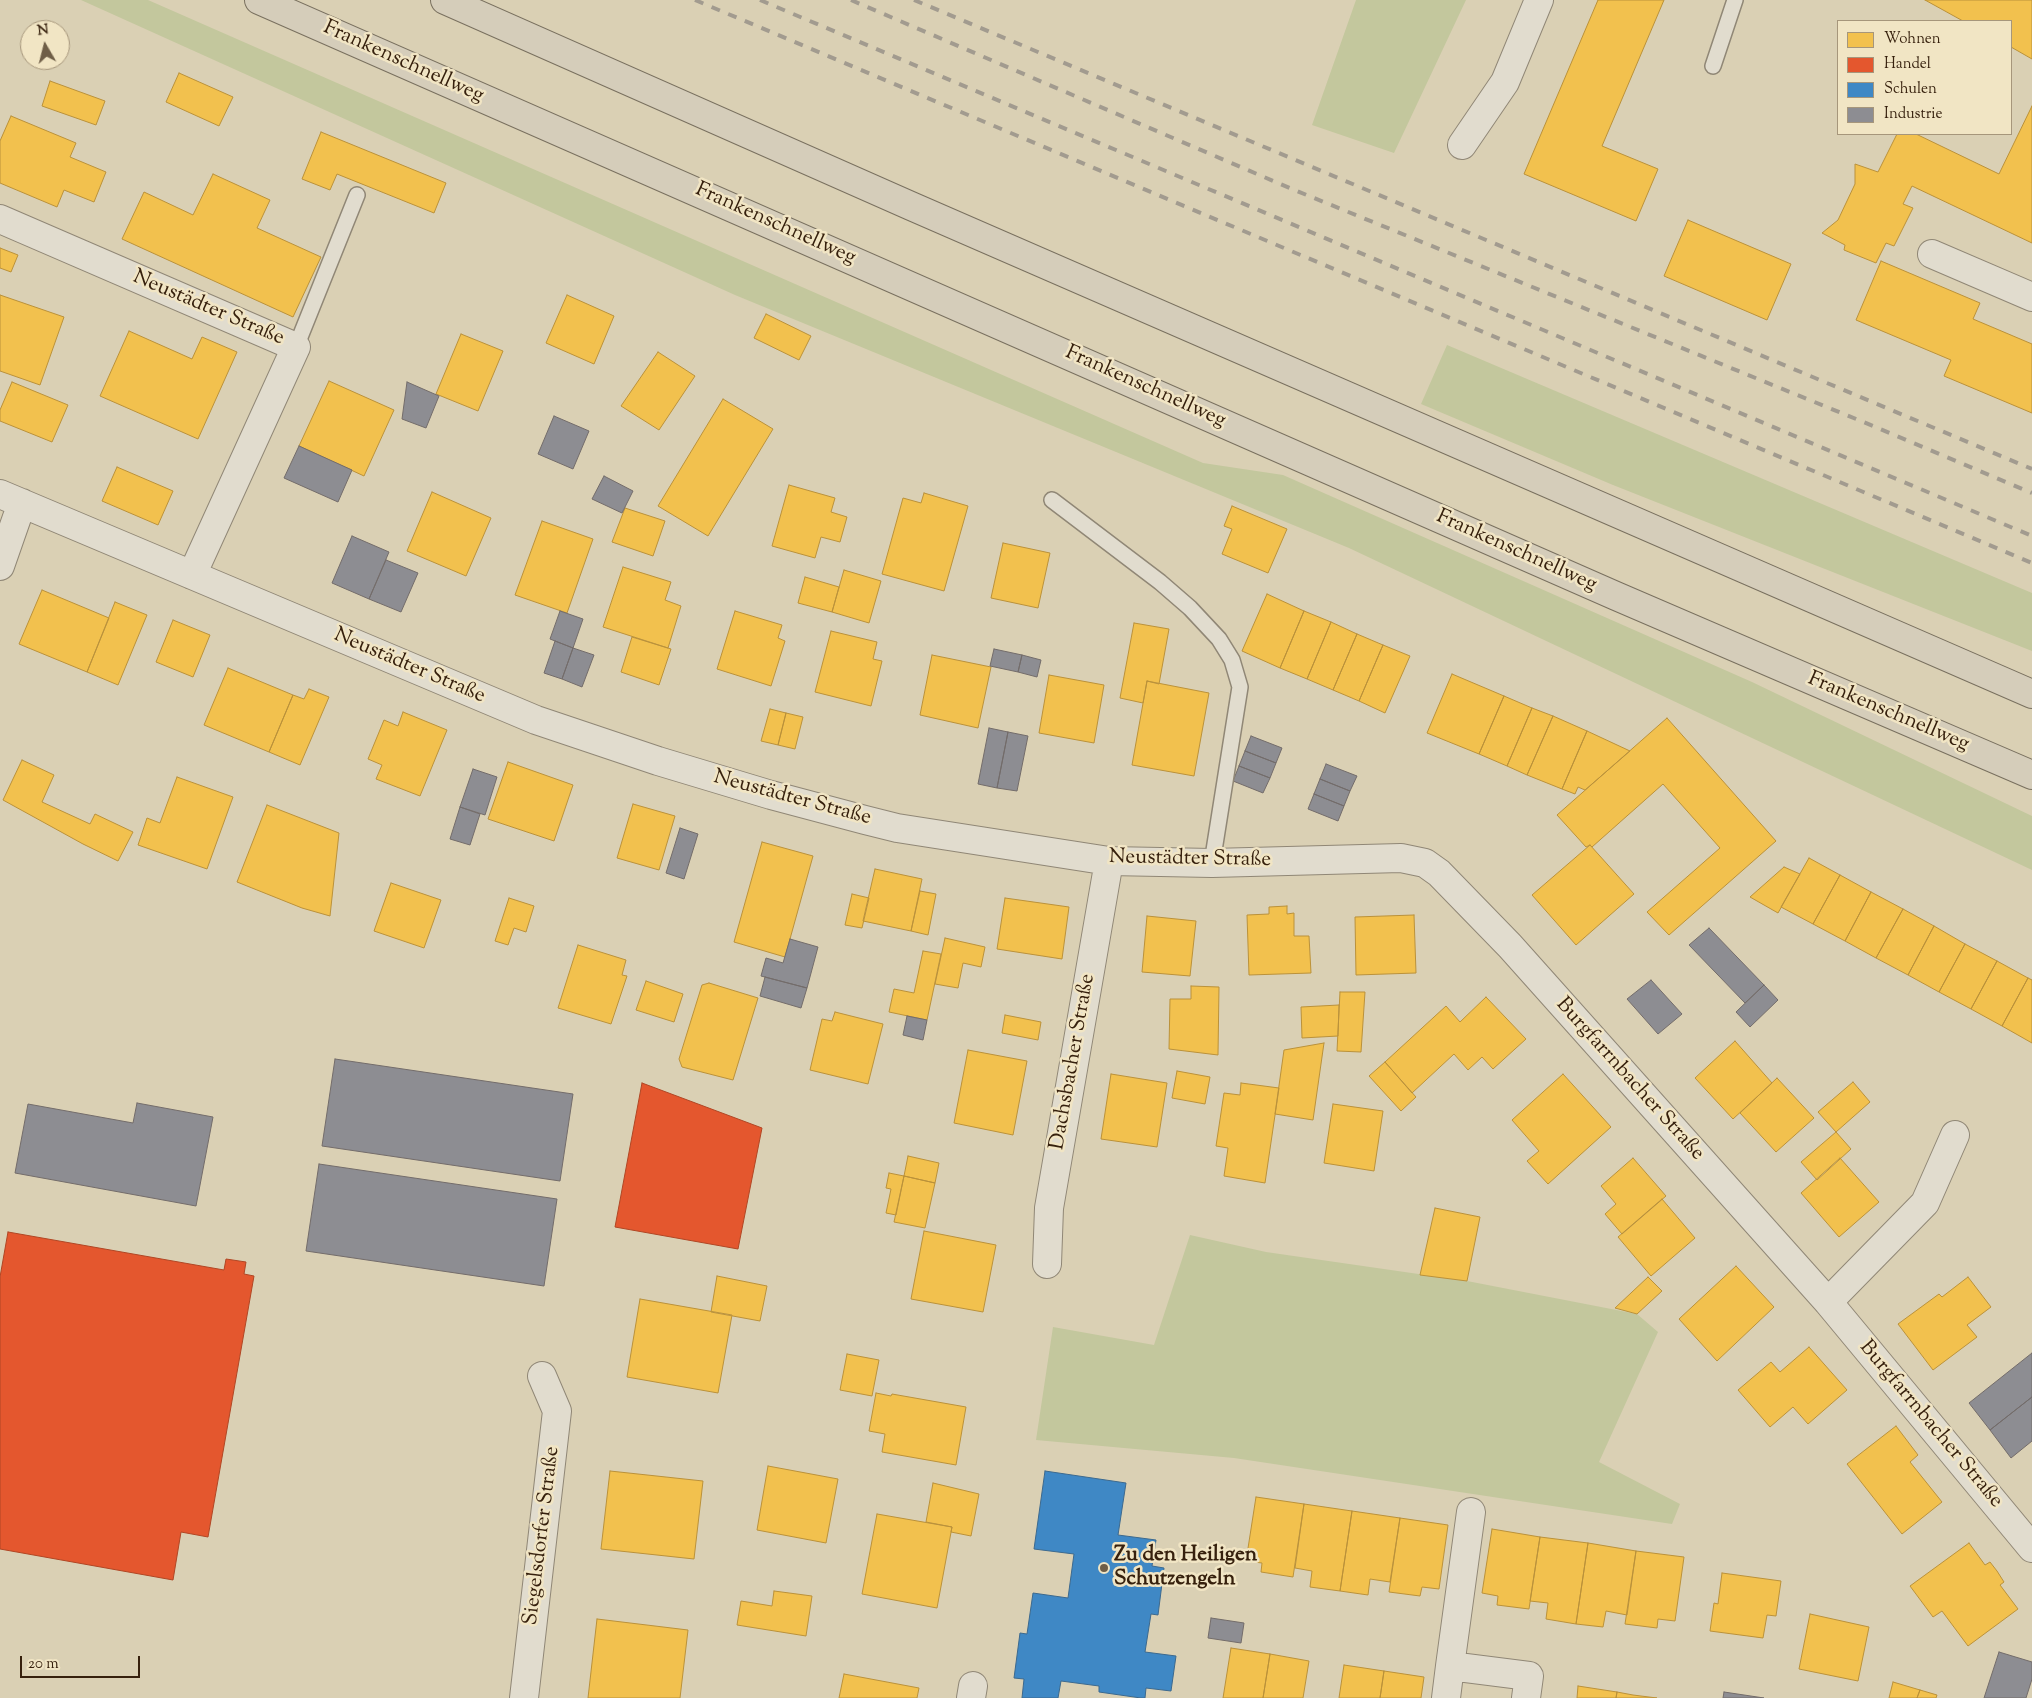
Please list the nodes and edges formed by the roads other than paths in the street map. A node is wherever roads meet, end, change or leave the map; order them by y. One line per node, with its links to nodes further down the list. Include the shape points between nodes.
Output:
1 (259, 0): 17 (highway, Frankenschnellweg, via 1616,596)
2 (445, 0): 16 (highway)
3 (1539, 0): 6 (street, via 1505,82)
4 (1735, 0): 5 (lane)
5 (1713, 66)
6 (1462, 145)
7 (357, 195): 11 (lane)
8 (0, 219): 11 (street, Neustädter Straße)
9 (1932, 254): 10 (street)
10 (2032, 297)
11 (296, 348): 15 (street, Neustädter Straße)
12 (11, 499): 14 (street); 15 (street, Neustädter Straße)
13 (1052, 500): 19 (lane, via 1190,608 1219,639 1232,660 1240,687)
14 (0, 566)
15 (192, 575): 18 (street, Neustädter Straße, via 536,720 658,761 897,828)
16 (2032, 694)
17 (2032, 775)
18 (1109, 861): 19 (street, Neustädter Straße); 22 (street, Dachsbacher Straße, via 1048,1208)
19 (1212, 863): 20 (street, Neustädter Straße, via 1401,858)
20 (1425, 863): 23 (street, Burgfarrnbacher Straße, via 1439,873 1510,946)
21 (1955, 1135): 23 (street, via 1925,1204)
22 (1047, 1264)
23 (1828, 1302): 26 (street, Burgfarrnbacher Straße)
24 (542, 1376): 28 (street, Siegelsdorfer Straße, via 558,1411)
25 (1471, 1512): 27 (street)
26 (2032, 1548)
27 (1450, 1666): 29 (street); 30 (street, via 1529,1676)
28 (524, 1698)
29 (1446, 1698)
30 (1526, 1698)

